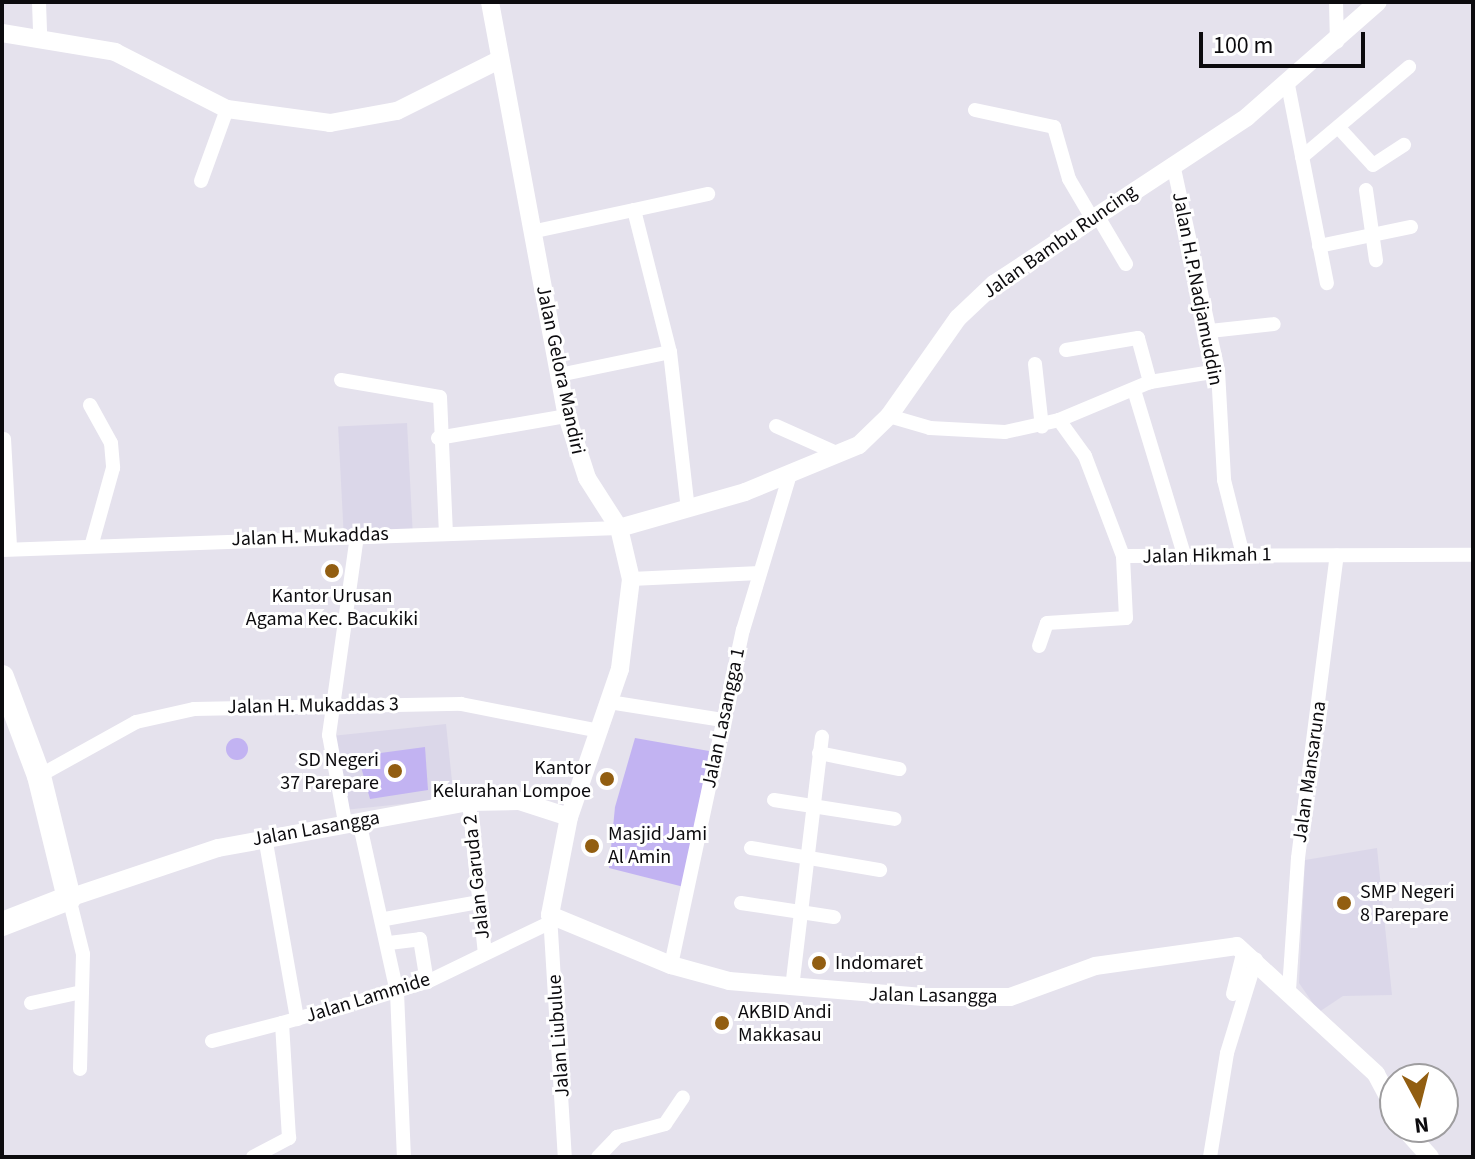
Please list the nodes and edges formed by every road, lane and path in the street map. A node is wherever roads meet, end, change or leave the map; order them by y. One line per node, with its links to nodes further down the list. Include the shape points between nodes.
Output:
1 (39, 2): 6 (street)
2 (490, 2): 8 (street, Jalan Gelora Mandiri)
3 (1336, 2): 7 (street)
4 (1378, 2): 7 (street, Jalan Bambu Runcing)
5 (2, 33): 6 (street)
6 (40, 37): 11 (street, via 115,52)
7 (1337, 42): 10 (street, Jalan Bambu Runcing)
8 (497, 61): 11 (street, via 367,120 314,122); 23 (street, Jalan Gelora Mandiri)
9 (1409, 67): 13 (street)
10 (1288, 85): 15 (street); 16 (street, Jalan Bambu Runcing)
11 (227, 109): 17 (street)
12 (975, 110): 21 (street, via 1054,127 1069,179)
13 (1339, 128): 14 (street, via 1373,165); 15 (street)
14 (1404, 145)
15 (1302, 157): 25 (street)
16 (1173, 164): 21 (street, Jalan Bambu Runcing); 30 (street, Jalan H.P.Nadjamuddin)
17 (201, 181)
18 (1366, 190): 24 (street)
19 (708, 194): 20 (street)
20 (634, 210): 23 (street); 32 (street)
21 (1094, 216): 27 (street); 41 (street, Jalan Bambu Runcing, via 973,302)
22 (1411, 227): 24 (street)
23 (531, 232): 35 (street, Jalan Gelora Mandiri)
24 (1373, 232): 25 (street); 26 (street)
25 (1319, 246): 28 (street)
26 (1376, 260)
27 (1126, 264)
28 (1327, 283)
29 (1274, 324): 30 (street)
30 (1210, 331): 34 (street, Jalan H.P.Nadjamuddin)
31 (1066, 350): 37 (street, via 1138,338)
32 (670, 352): 35 (street); 49 (street)
33 (1035, 364): 44 (street)
34 (1218, 371): 37 (street); 55 (street, Jalan H.P.Nadjamuddin, via 1224,480)
35 (559, 375): 40 (street, Jalan Gelora Mandiri)
36 (341, 380): 45 (street, via 437,394)
37 (1150, 382): 38 (street)
38 (1134, 390): 42 (street); 59 (street)
39 (90, 405): 53 (street, via 111,443 113,468)
40 (567, 416): 45 (street); 50 (street, Jalan Gelora Mandiri, via 582,467)
41 (889, 416): 44 (street, via 930,428); 47 (street, Jalan Bambu Runcing)
42 (1059, 420): 44 (street); 58 (street, Jalan Hikmah 1, via 1085,456)
43 (776, 426): 47 (street)
44 (1042, 427)
45 (438, 438): 51 (street)
46 (4, 439): 54 (street)
47 (839, 454): 48 (street, Jalan Bambu Runcing)
48 (790, 474): 49 (street, Jalan Bambu Runcing); 60 (street, Jalan Lasangga 1)
49 (688, 510): 50 (street, Jalan Bambu Runcing)
50 (619, 528): 51 (street, Jalan H. Mukaddas); 61 (street, Jalan Gelora Mandiri)
51 (446, 532): 52 (street, Jalan H. Mukaddas)
52 (357, 536): 53 (street, Jalan H. Mukaddas); 65 (street)
53 (92, 543): 54 (street, Jalan H. Mukaddas)
54 (6, 548)
55 (1243, 555): 56 (street, Jalan Hikmah 1); 59 (street, Jalan Hikmah 1)
56 (1337, 555): 57 (street, Jalan Hikmah 1); 98 (street, Jalan Mansaruna, via 1298,858)
57 (1473, 555)
58 (1123, 556): 59 (street, Jalan Hikmah 1); 62 (street, via 1124,620 1047,623)
59 (1185, 558)
60 (760, 573): 61 (street); 66 (street, Jalan Lasangga 1)
61 (631, 579): 64 (street, Jalan Gelora Mandiri)
62 (1039, 646)
63 (2, 677): 71 (highway)
64 (609, 702): 66 (street); 67 (street, Jalan Gelora Mandiri)
65 (330, 707): 67 (street, Jalan H. Mukaddas 3, via 461,704); 71 (street, Jalan H. Mukaddas 3, via 170,711); 77 (street)
66 (723, 720): 95 (street, Jalan Lasangga 1)
67 (600, 731): 75 (street, Jalan Gelora Mandiri)
68 (822, 737): 69 (street)
69 (819, 753): 70 (street); 74 (street)
70 (899, 769)
71 (39, 776): 81 (highway)
72 (774, 800): 74 (street)
73 (469, 802): 75 (street, Jalan Lasangga, via 519,801); 77 (street, Jalan Lasangga); 84 (street, Jalan Garuda 2)
74 (813, 809): 76 (street); 80 (street)
75 (569, 817): 90 (street, Jalan Gelora Mandiri)
76 (895, 819)
77 (352, 822): 78 (street, Jalan Lasangga); 89 (street)
78 (265, 837): 83 (street, Jalan Lasangga, via 138,870); 102 (street)
79 (751, 848): 80 (street)
80 (808, 857): 82 (street); 87 (street)
81 (58, 863): 83 (highway); 86 (highway)
82 (880, 870)
83 (69, 898): 86 (highway); 99 (street, via 82,938)
84 (479, 902): 89 (street); 93 (street, Jalan Garuda 2)
85 (741, 903): 87 (street)
86 (31, 909): 91 (highway)
87 (801, 911): 88 (street); 97 (street)
88 (834, 917)
89 (385, 919): 92 (street)
90 (551, 919): 93 (street, Jalan Lammide); 95 (street, Jalan Lasangga); 109 (street, Jalan Liubulue)
91 (2, 924)
92 (389, 943): 96 (street, via 420,939); 100 (street)
93 (485, 953): 96 (street, Jalan Lammide)
94 (1250, 954): 97 (street, Jalan Lasangga, via 1105,964 1002,998); 98 (street); 111 (street)
95 (671, 965): 97 (street, Jalan Lasangga)
96 (427, 982): 100 (street, Jalan Lammide)
97 (792, 988)
98 (1289, 990): 105 (street)
99 (82, 992): 101 (street); 104 (street)
100 (397, 992): 102 (street, Jalan Lammide); 108 (street)
101 (31, 1003)
102 (290, 1021): 103 (street); 107 (street, Jalan Lammide, via 289,1138)
103 (212, 1041)
104 (80, 1069)
105 (1379, 1080)
106 (683, 1097): 110 (street, via 665,1124 617,1137)
107 (253, 1157)
108 (404, 1157)
109 (565, 1157)
110 (598, 1157)
111 (1210, 1157)

